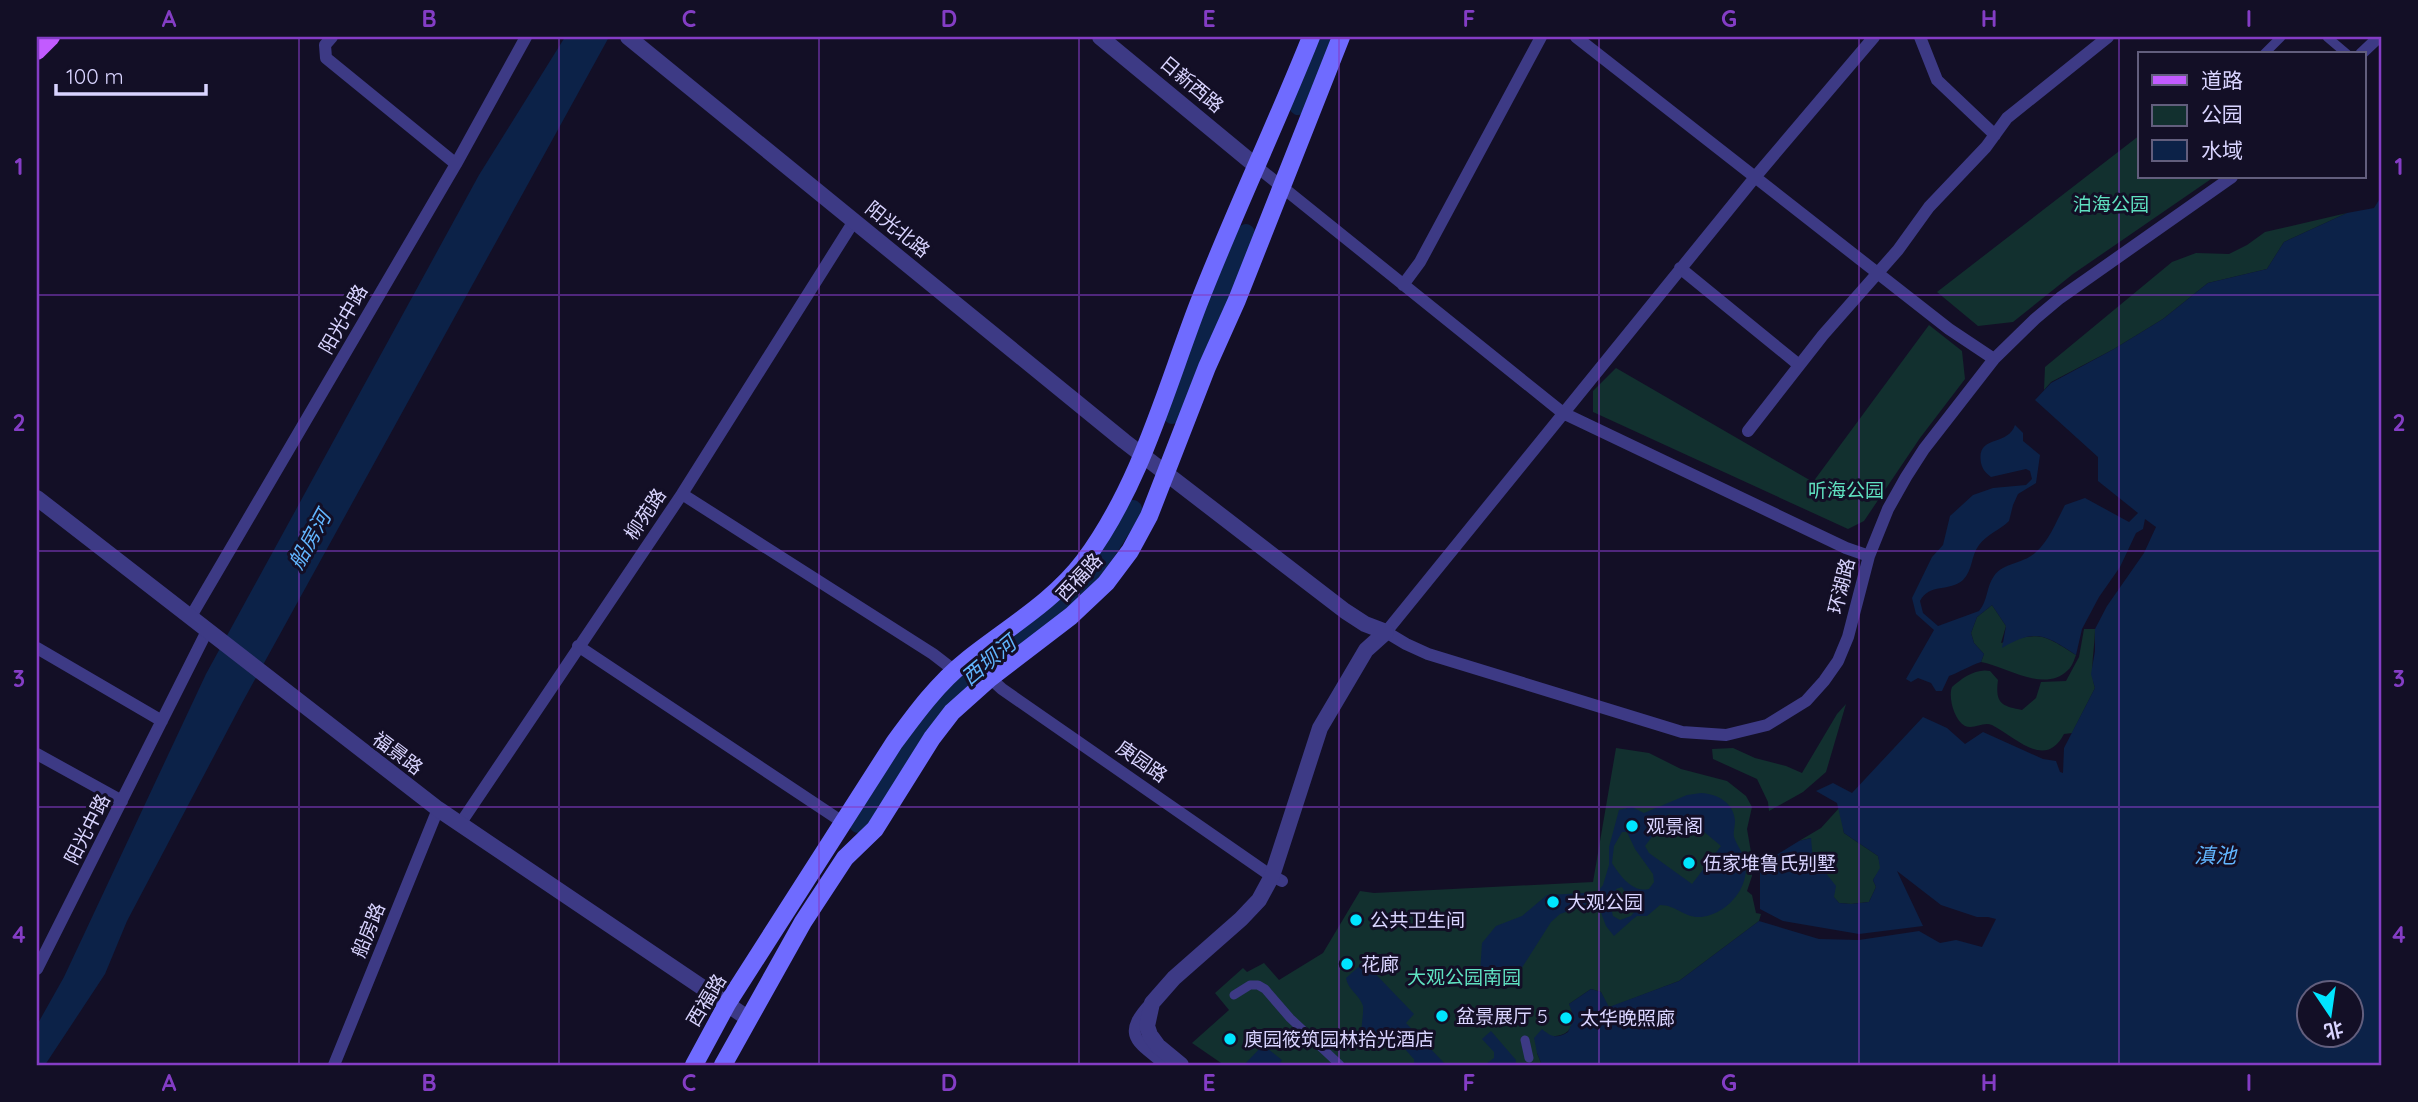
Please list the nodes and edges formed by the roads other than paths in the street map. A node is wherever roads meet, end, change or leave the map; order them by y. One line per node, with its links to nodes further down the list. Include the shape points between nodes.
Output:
1 (332, 37): 21 (street, via 325,45 326,58)
2 (526, 37): 21 (street, 阳光中路)
3 (628, 37): 26 (street, 阳光北路)
4 (1100, 37): 22 (street, 日新西路)
5 (1311, 37): 22 (main road, 西福路)
6 (1341, 37): 25 (main road, 西福路)
7 (1541, 37): 29 (street, via 1420,262)
8 (1576, 37): 23 (street)
9 (1874, 37): 23 (street)
10 (1920, 37): 20 (street, via 1937,80)
11 (2108, 37): 20 (street, via 2007,118)
12 (2281, 37): 16 (street)
13 (2327, 37): 17 (street)
14 (2379, 37): 18 (street)
15 (46, 42): 19 (street)
16 (2266, 52)
17 (2345, 52)
18 (2363, 52)
19 (37, 62)
20 (1995, 135): 28 (street)
21 (456, 164): 39 (street, 阳光中路)
22 (1256, 166): 25 (street); 34 (main road, 西福路)
23 (1756, 176): 27 (street); 28 (street)
24 (2231, 178): 30 (street, 环湖路, via 2060,298)
25 (1282, 186): 29 (street); 35 (main road, 西福路)
26 (854, 221): 34 (street, 阳光北路); 36 (street, 柳苑路)
27 (1680, 268): 31 (street); 32 (street)
28 (1877, 271): 30 (street); 31 (street)
29 (1403, 285): 32 (street)
30 (1994, 359): 38 (street, 环湖路, via 1906,477)
31 (1798, 365): 33 (street)
32 (1563, 413): 38 (street); 40 (street)
33 (1748, 431)
34 (1142, 453): 35 (street, 阳光北路); 44 (main road, 西福路, via 1109,522 1084,561 1040,605)
35 (1167, 473): 40 (street, 阳光北路, via 1345,611); 45 (main road, 西福路, via 1130,551 1106,583)
36 (682, 494): 42 (street, 柳苑路); 44 (street)
37 (37, 498): 39 (street, 福景路)
38 (1868, 555): 40 (street, 环湖路, via 1848,637 1824,681 1787,714 1767,725 1726,735 1682,732 1428,654)
39 (190, 618): 41 (street, 福景路)
40 (1386, 632): 52 (street, via 1366,650 1320,728)
41 (214, 636): 46 (street, 阳光中路); 49 (street, 福景路)
42 (578, 646): 50 (street); 51 (street, 柳苑路)
43 (37, 648): 46 (street)
44 (955, 671): 50 (main road, 西福路, via 915,714)
45 (990, 678): 52 (street, 庚园路); 57 (main road, 西福路, via 952,712 875,829 845,858)
46 (162, 721): 48 (street, 阳光中路)
47 (37, 754): 48 (street)
48 (122, 801): 53 (street, 阳光中路)
49 (438, 809): 51 (street, 福景路); 60 (street, 船房路)
50 (844, 822): 56 (main road, 西福路)
51 (460, 824): 56 (street, 福景路)
52 (1277, 879): 55 (street)
53 (37, 969)
54 (1234, 995): 65 (street, via 1250,985 1265,989)
55 (1152, 1003): 63 (street, via 1138,1017 1135,1035 1139,1044); 64 (street, via 1147,1026 1150,1035)
56 (727, 1004): 57 (street, 福景路); 61 (main road, 西福路)
57 (749, 1019): 62 (main road, 西福路)
58 (1525, 1040): 59 (street)
59 (1529, 1058)
60 (334, 1065)
61 (694, 1065)
62 (723, 1065)
63 (1166, 1065)
64 (1181, 1065)
65 (1340, 1065)

